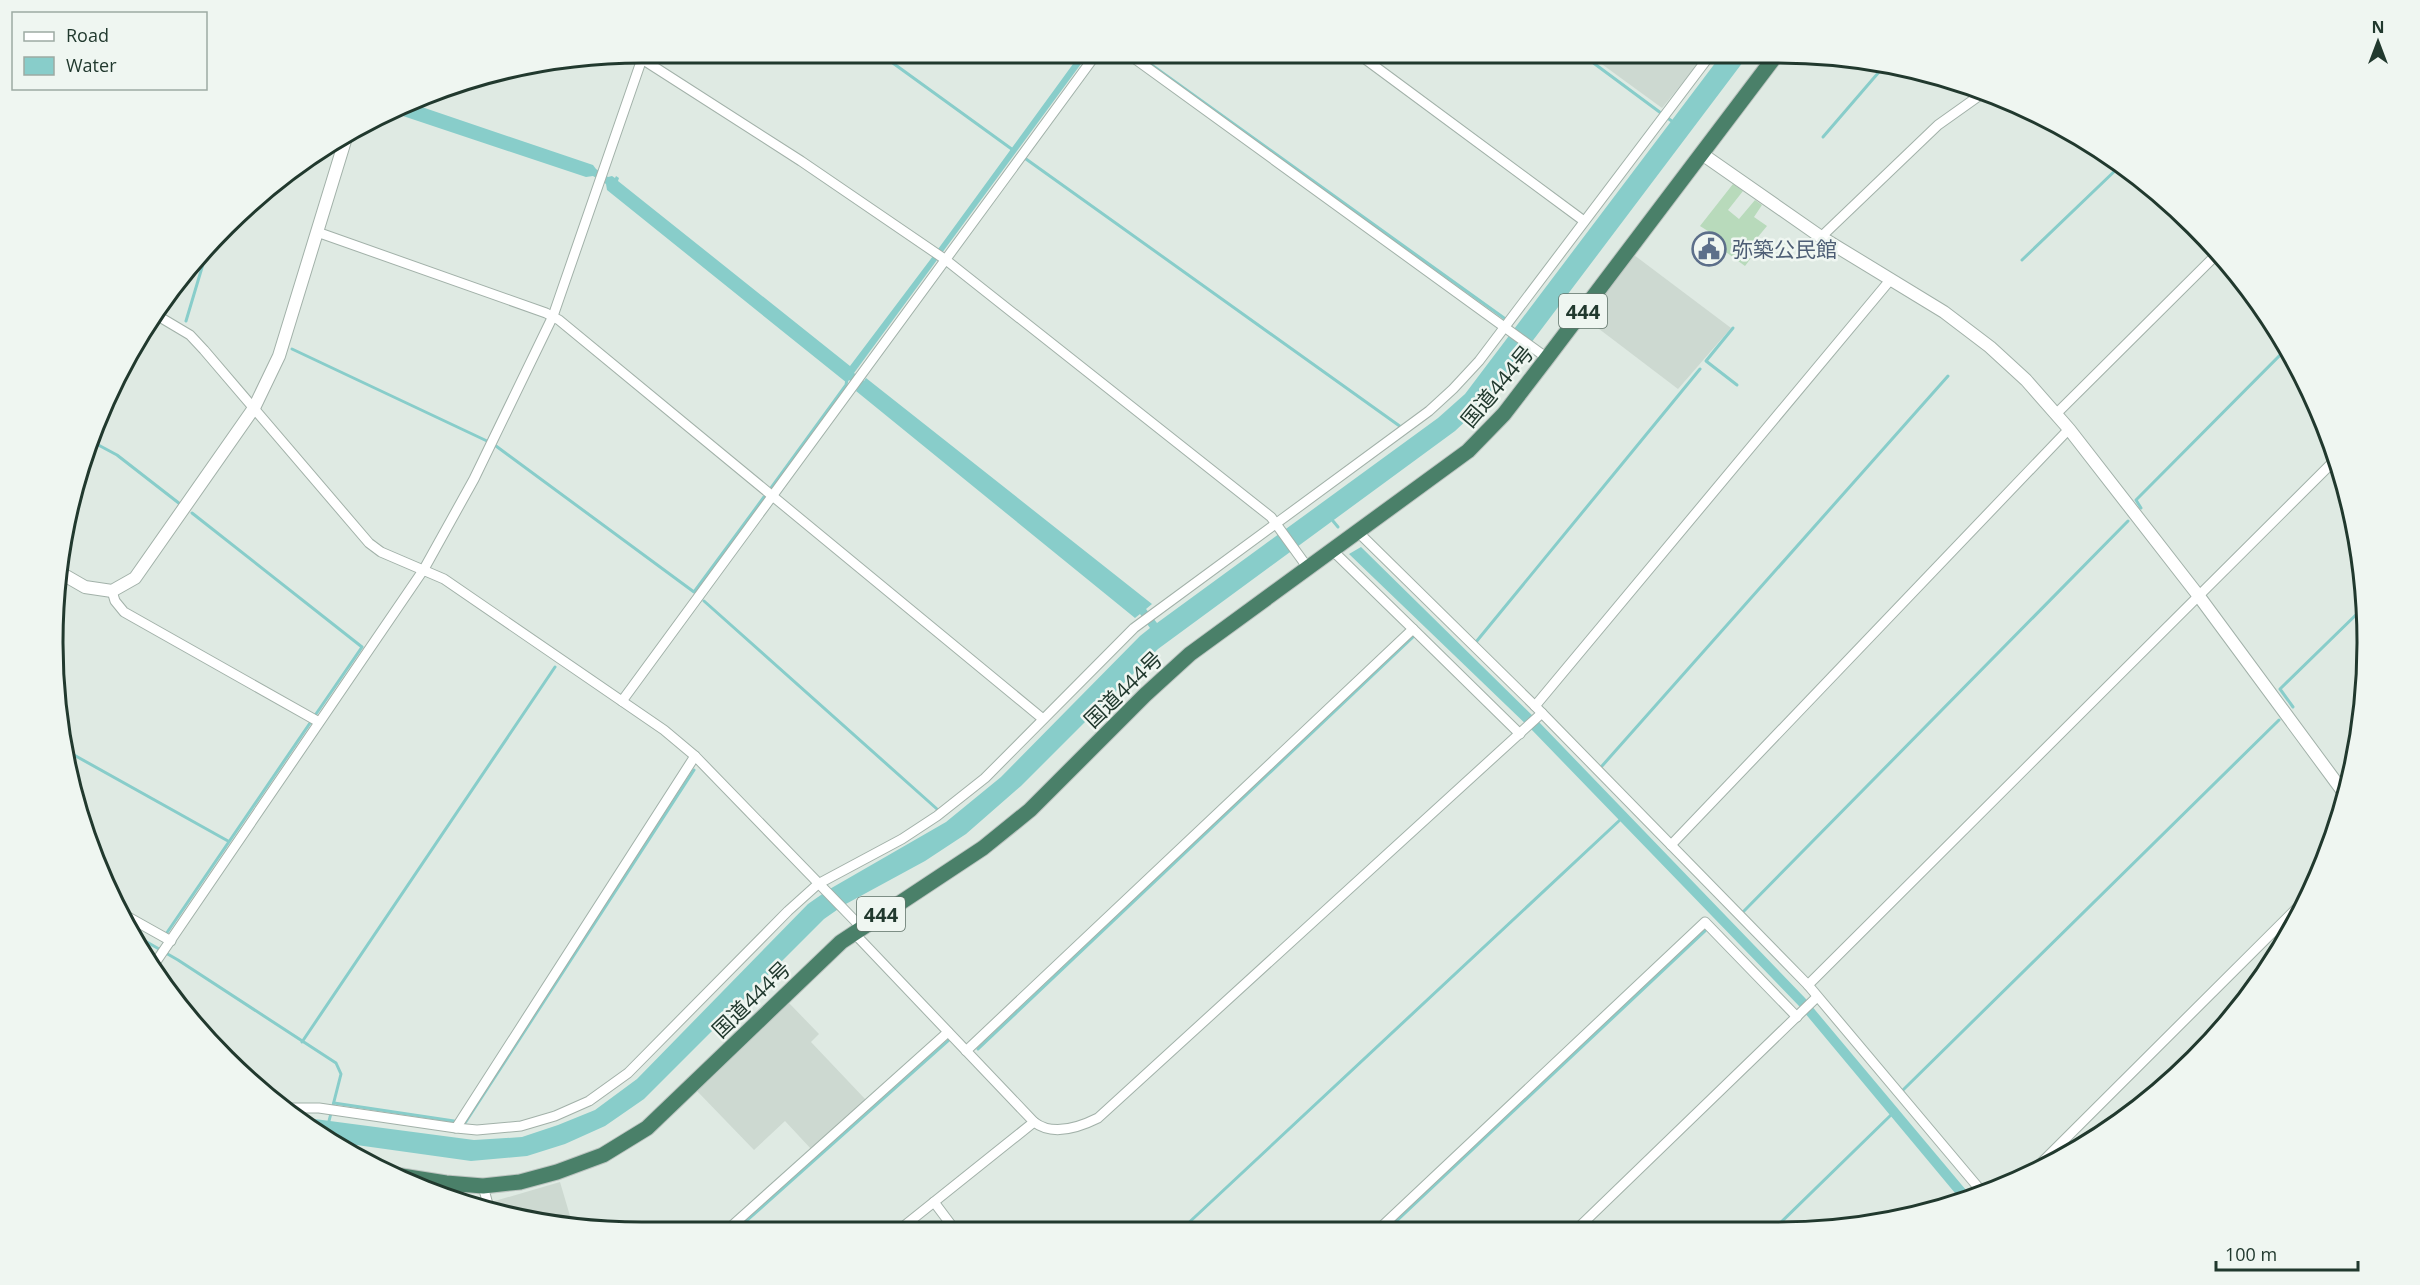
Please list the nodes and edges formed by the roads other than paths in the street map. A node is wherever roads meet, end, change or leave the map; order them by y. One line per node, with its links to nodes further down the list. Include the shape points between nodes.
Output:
1 (641, 63): 17 (street)
2 (654, 63): 14 (street)
3 (1089, 63): 14 (street)
4 (1141, 63): 19 (street)
5 (1371, 63): 11 (street)
6 (1703, 63): 11 (street)
7 (1770, 63): 10 (highway, 国道444号 / 444)
8 (1976, 98): 13 (street, via 1938,125)
9 (343, 147): 12 (street)
10 (1702, 154): 13 (street); 20 (highway, 国道444号 / 444)
11 (1584, 221): 19 (street)
12 (317, 232): 17 (street); 21 (street, via 279,356)
13 (1821, 237): 16 (street)
14 (940, 256): 25 (street, via 853,385); 26 (street)
15 (2212, 259): 22 (street)
16 (1891, 279): 22 (street, via 1990,347); 36 (street)
17 (553, 316): 25 (street); 30 (street, via 474,479)
18 (163, 319): 21 (street, via 190,335)
19 (1507, 328): 20 (street); 26 (street, via 1454,389 1429,411)
20 (1547, 358): 27 (highway, 国道444号 / 444, via 1504,414 1468,451)
21 (254, 408): 30 (street, via 369,543 381,552); 32 (street, via 135,578)
22 (2056, 414): 23 (street)
23 (2069, 429): 33 (street); 42 (street)
24 (2329, 466): 33 (street)
25 (771, 495): 35 (street); 37 (street)
26 (1278, 525): 29 (street); 37 (street, via 1152,614)
27 (1357, 534): 28 (highway, 国道444号 / 444); 36 (street)
28 (1336, 549): 29 (highway, 国道444号 / 444); 34 (street)
29 (1308, 568): 46 (highway, 国道444号 / 444, via 1190,654 1030,810 991,842)
30 (424, 569): 35 (street); 38 (street)
31 (67, 577): 32 (street, via 85,587)
32 (112, 591): 38 (street, via 124,612)
33 (2198, 595): 41 (street); 49 (street)
34 (1413, 629): 39 (street); 53 (street)
35 (622, 701): 40 (street)
36 (1539, 712): 39 (street); 42 (street)
37 (1043, 719): 43 (street, via 985,778 938,816)
38 (319, 722): 47 (street)
39 (1523, 731): 55 (street, via 1098,1118 1056,1131)
40 (695, 756): 43 (street); 56 (street)
41 (2339, 786)
42 (1671, 845): 49 (street)
43 (819, 884): 46 (street); 56 (street, via 628,1073 589,1101 521,1126)
44 (2286, 919): 57 (street)
45 (138, 926): 47 (street)
46 (857, 929): 52 (street); 59 (highway, 国道444号 / 444, via 647,1128 603,1155 557,1173)
47 (166, 948): 48 (street)
48 (158, 960)
49 (1808, 985): 50 (street)
50 (1815, 1000): 51 (street); 60 (street)
51 (1799, 1016): 66 (street, via 1705,922); 67 (street)
52 (948, 1032): 53 (street); 63 (street)
53 (966, 1051): 55 (street)
54 (300, 1109): 56 (street)
55 (1034, 1122): 62 (street)
56 (456, 1128)
57 (2052, 1152)
58 (433, 1182): 59 (highway, 国道444号 / 444)
59 (483, 1186): 61 (street)
60 (1977, 1186)
61 (487, 1200)
62 (934, 1202): 64 (street); 65 (street)
63 (736, 1222)
64 (910, 1222)
65 (949, 1222)
66 (1386, 1222)
67 (1584, 1222)

